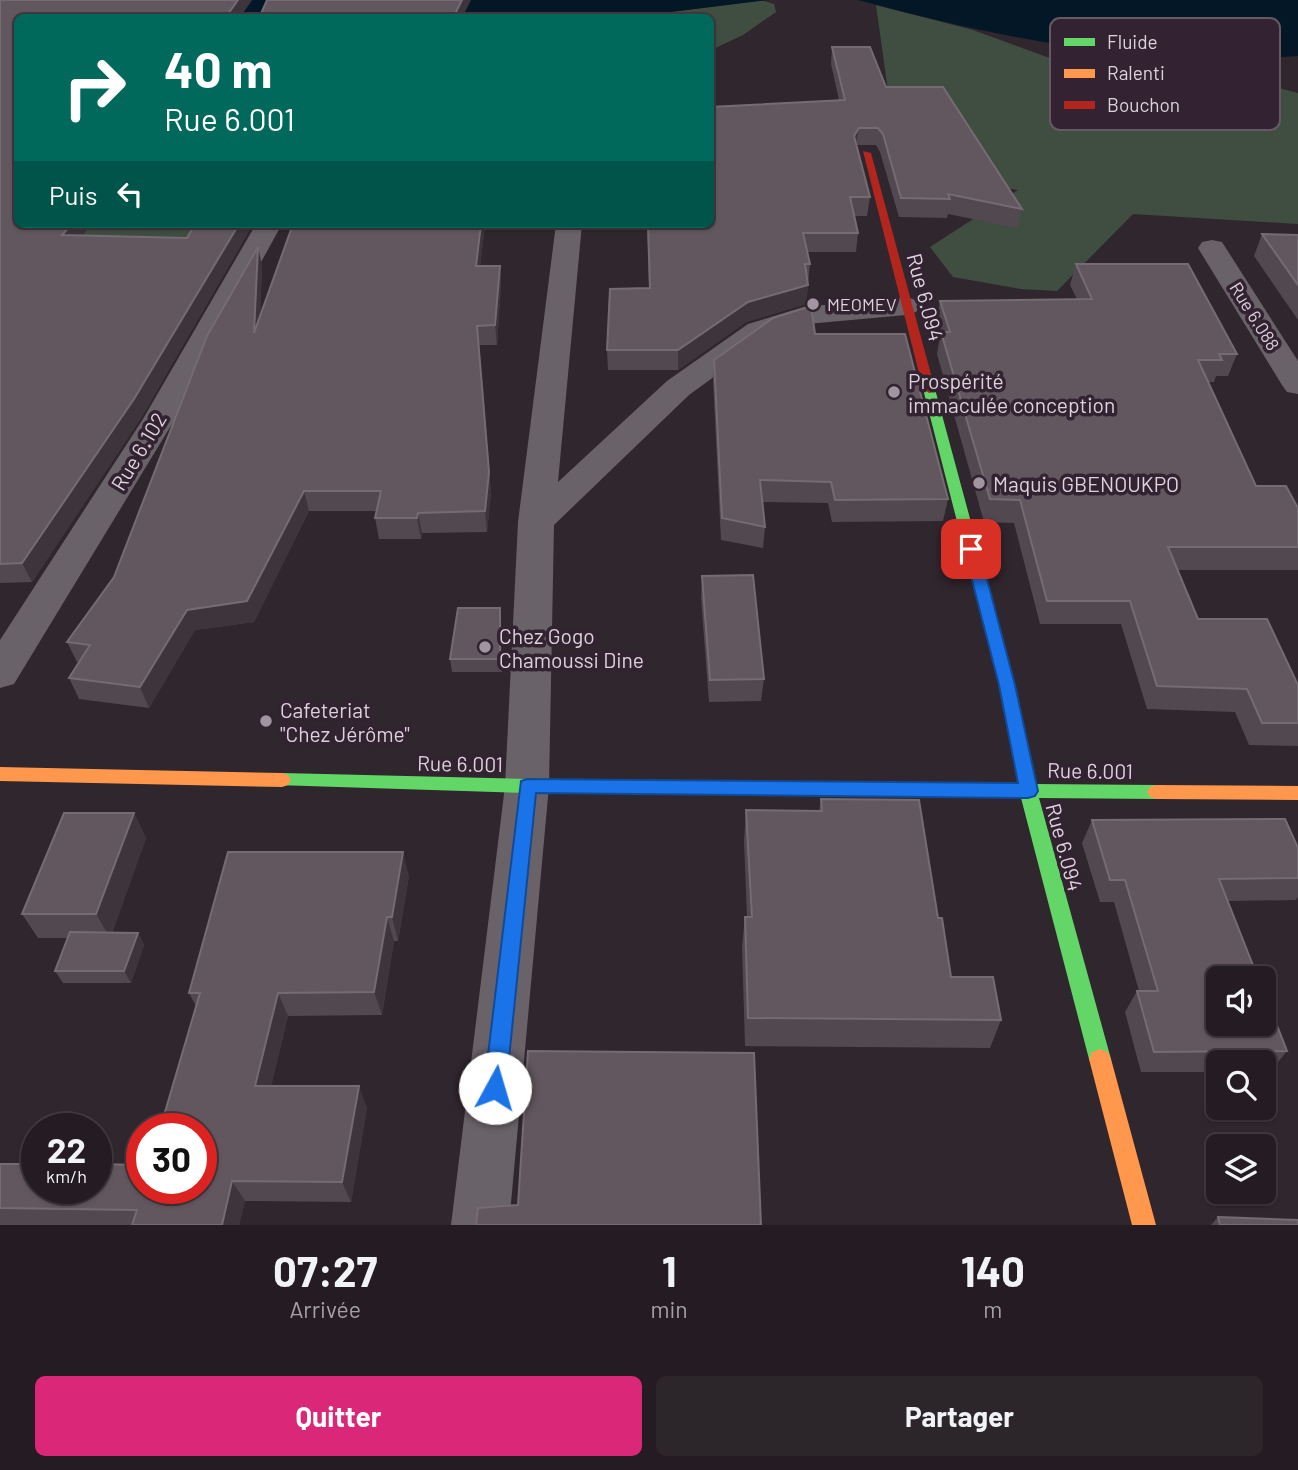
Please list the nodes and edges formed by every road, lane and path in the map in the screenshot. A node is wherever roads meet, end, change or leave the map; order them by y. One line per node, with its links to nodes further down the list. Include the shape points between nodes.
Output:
1 (866, 153): 5 (street, Rue 6.094)
2 (266, 228): 8 (street, Rue 6.102, via 159,419)
3 (569, 228): 7 (street)
4 (1212, 248): 6 (street, Rue 6.088)
5 (906, 306): 7 (street, via 804,316 759,330 678,388); 11 (street, Rue 6.094, via 1007,685)
6 (1298, 385)
7 (536, 522): 10 (street)
8 (0, 673)
9 (0, 774): 10 (street, Rue 6.001)
10 (527, 786): 11 (street, Rue 6.001); 13 (street)
11 (1028, 791): 12 (street, Rue 6.001); 14 (street, Rue 6.094)
12 (1298, 793)
13 (480, 1225)
14 (1144, 1225)

